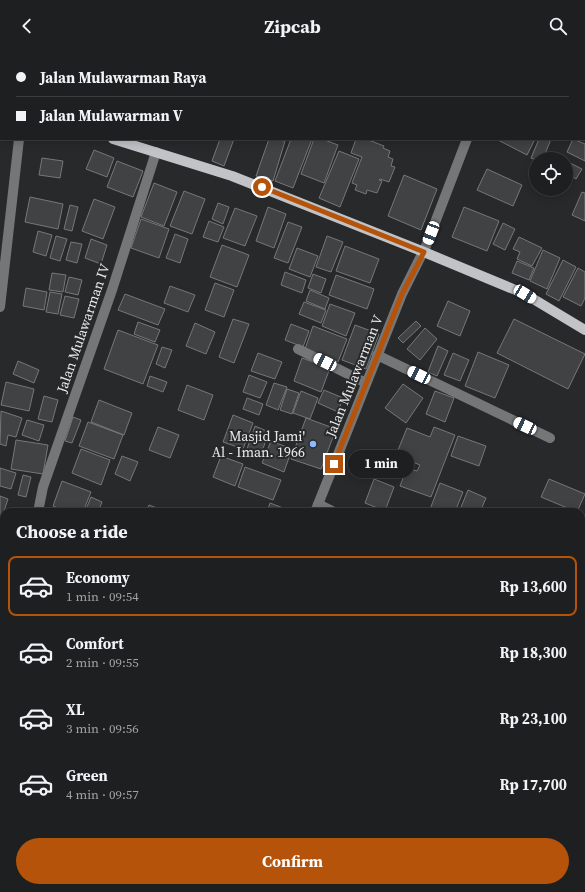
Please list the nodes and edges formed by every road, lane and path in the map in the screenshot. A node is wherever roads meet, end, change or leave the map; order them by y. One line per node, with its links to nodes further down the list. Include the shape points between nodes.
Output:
1 (19, 140): 6 (street)
2 (116, 140): 4 (main road)
3 (467, 140): 5 (street, Jalan Mulawarman V)
4 (156, 152): 5 (main road, via 232,176); 13 (street, Jalan Mulawarman IV, via 112,290 43,486)
5 (424, 252): 8 (main road, via 525,294); 10 (street, Jalan Mulawarman V, via 402,294)
6 (1, 279): 7 (street)
7 (0, 307)
8 (585, 330)
9 (298, 349): 11 (street)
10 (377, 355): 11 (street, Jalan Mulawarman V); 12 (street)
11 (366, 383): 14 (street, Jalan Mulawarman V)
12 (550, 438)
13 (39, 508)
14 (316, 508)

